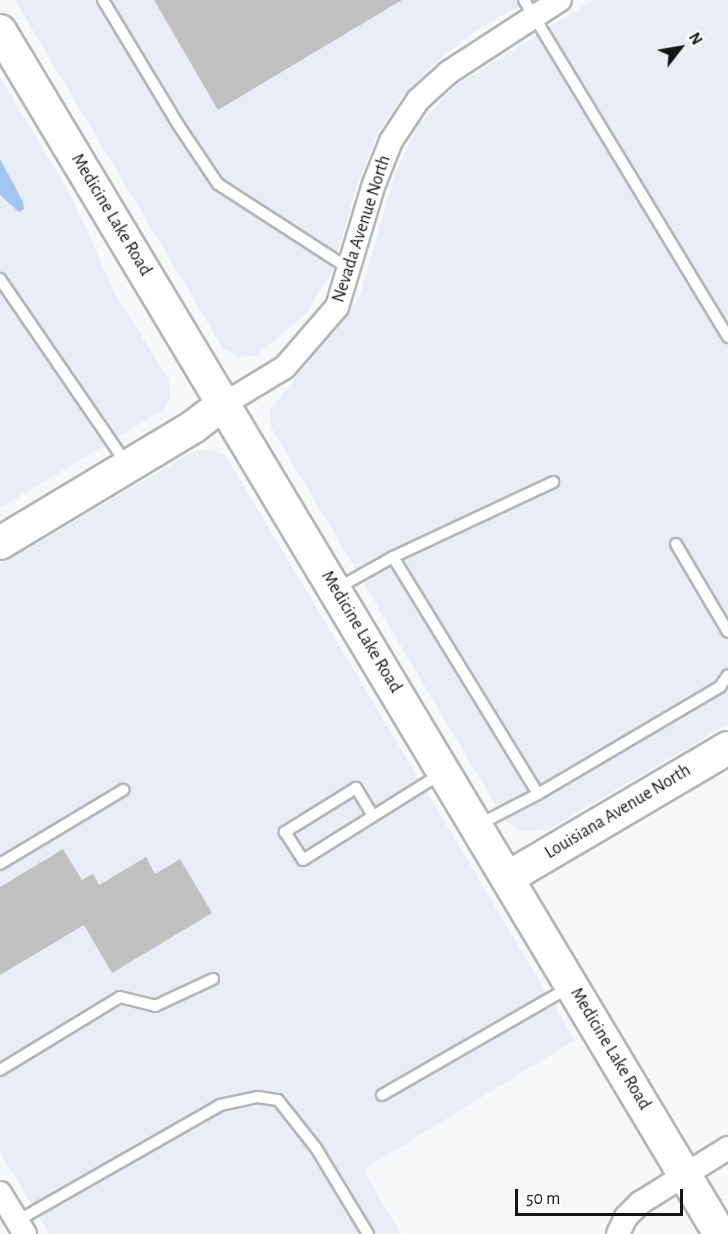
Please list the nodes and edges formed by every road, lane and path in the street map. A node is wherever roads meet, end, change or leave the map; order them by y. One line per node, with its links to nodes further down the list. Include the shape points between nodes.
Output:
1 (103, 0): 5 (lane, via 218,184)
2 (560, 0): 3 (street, Nevada Avenue North)
3 (528, 8): 5 (street, Nevada Avenue North, via 418,100 391,141 374,184); 7 (lane)
4 (0, 31): 8 (street, Medicine Lake Road)
5 (351, 270): 8 (street, Nevada Avenue North, via 337,307 311,341 285,367)
6 (0, 279): 9 (lane)
7 (728, 337)
8 (224, 404): 9 (street, Nevada Avenue North); 14 (street, Medicine Lake Road)
9 (128, 466): 11 (street, Nevada Avenue North)
10 (553, 482): 13 (lane)
11 (0, 543)
12 (676, 544): 15 (lane)
13 (393, 557): 14 (lane); 20 (lane)
14 (336, 589): 18 (street, Medicine Lake Road)
15 (728, 632)
16 (728, 675): 20 (lane, via 720,687)
17 (728, 748): 24 (street, Louisiana Avenue North)
18 (445, 771): 21 (lane); 22 (street, Medicine Lake Road)
19 (123, 790): 23 (lane)
20 (538, 794): 22 (lane)
21 (373, 816): 21 (lane, via 303,860 285,832 356,788)
22 (477, 825): 24 (street, Medicine Lake Road)
23 (0, 864)
24 (509, 877): 26 (street, Medicine Lake Road)
25 (213, 979): 27 (lane, via 156,1006 120,997)
26 (572, 986): 28 (lane); 30 (street, Medicine Lake Road)
27 (0, 1070)
28 (382, 1095)
29 (728, 1148): 30 (street)
30 (684, 1174): 34 (street, via 640,1203 626,1216); 35 (street, Medicine Lake Road)
31 (0, 1193): 32 (street)
32 (21, 1227): 33 (lane, via 220,1105 258,1097 279,1100 316,1148)
33 (368, 1234)
34 (618, 1234)
35 (720, 1234)

